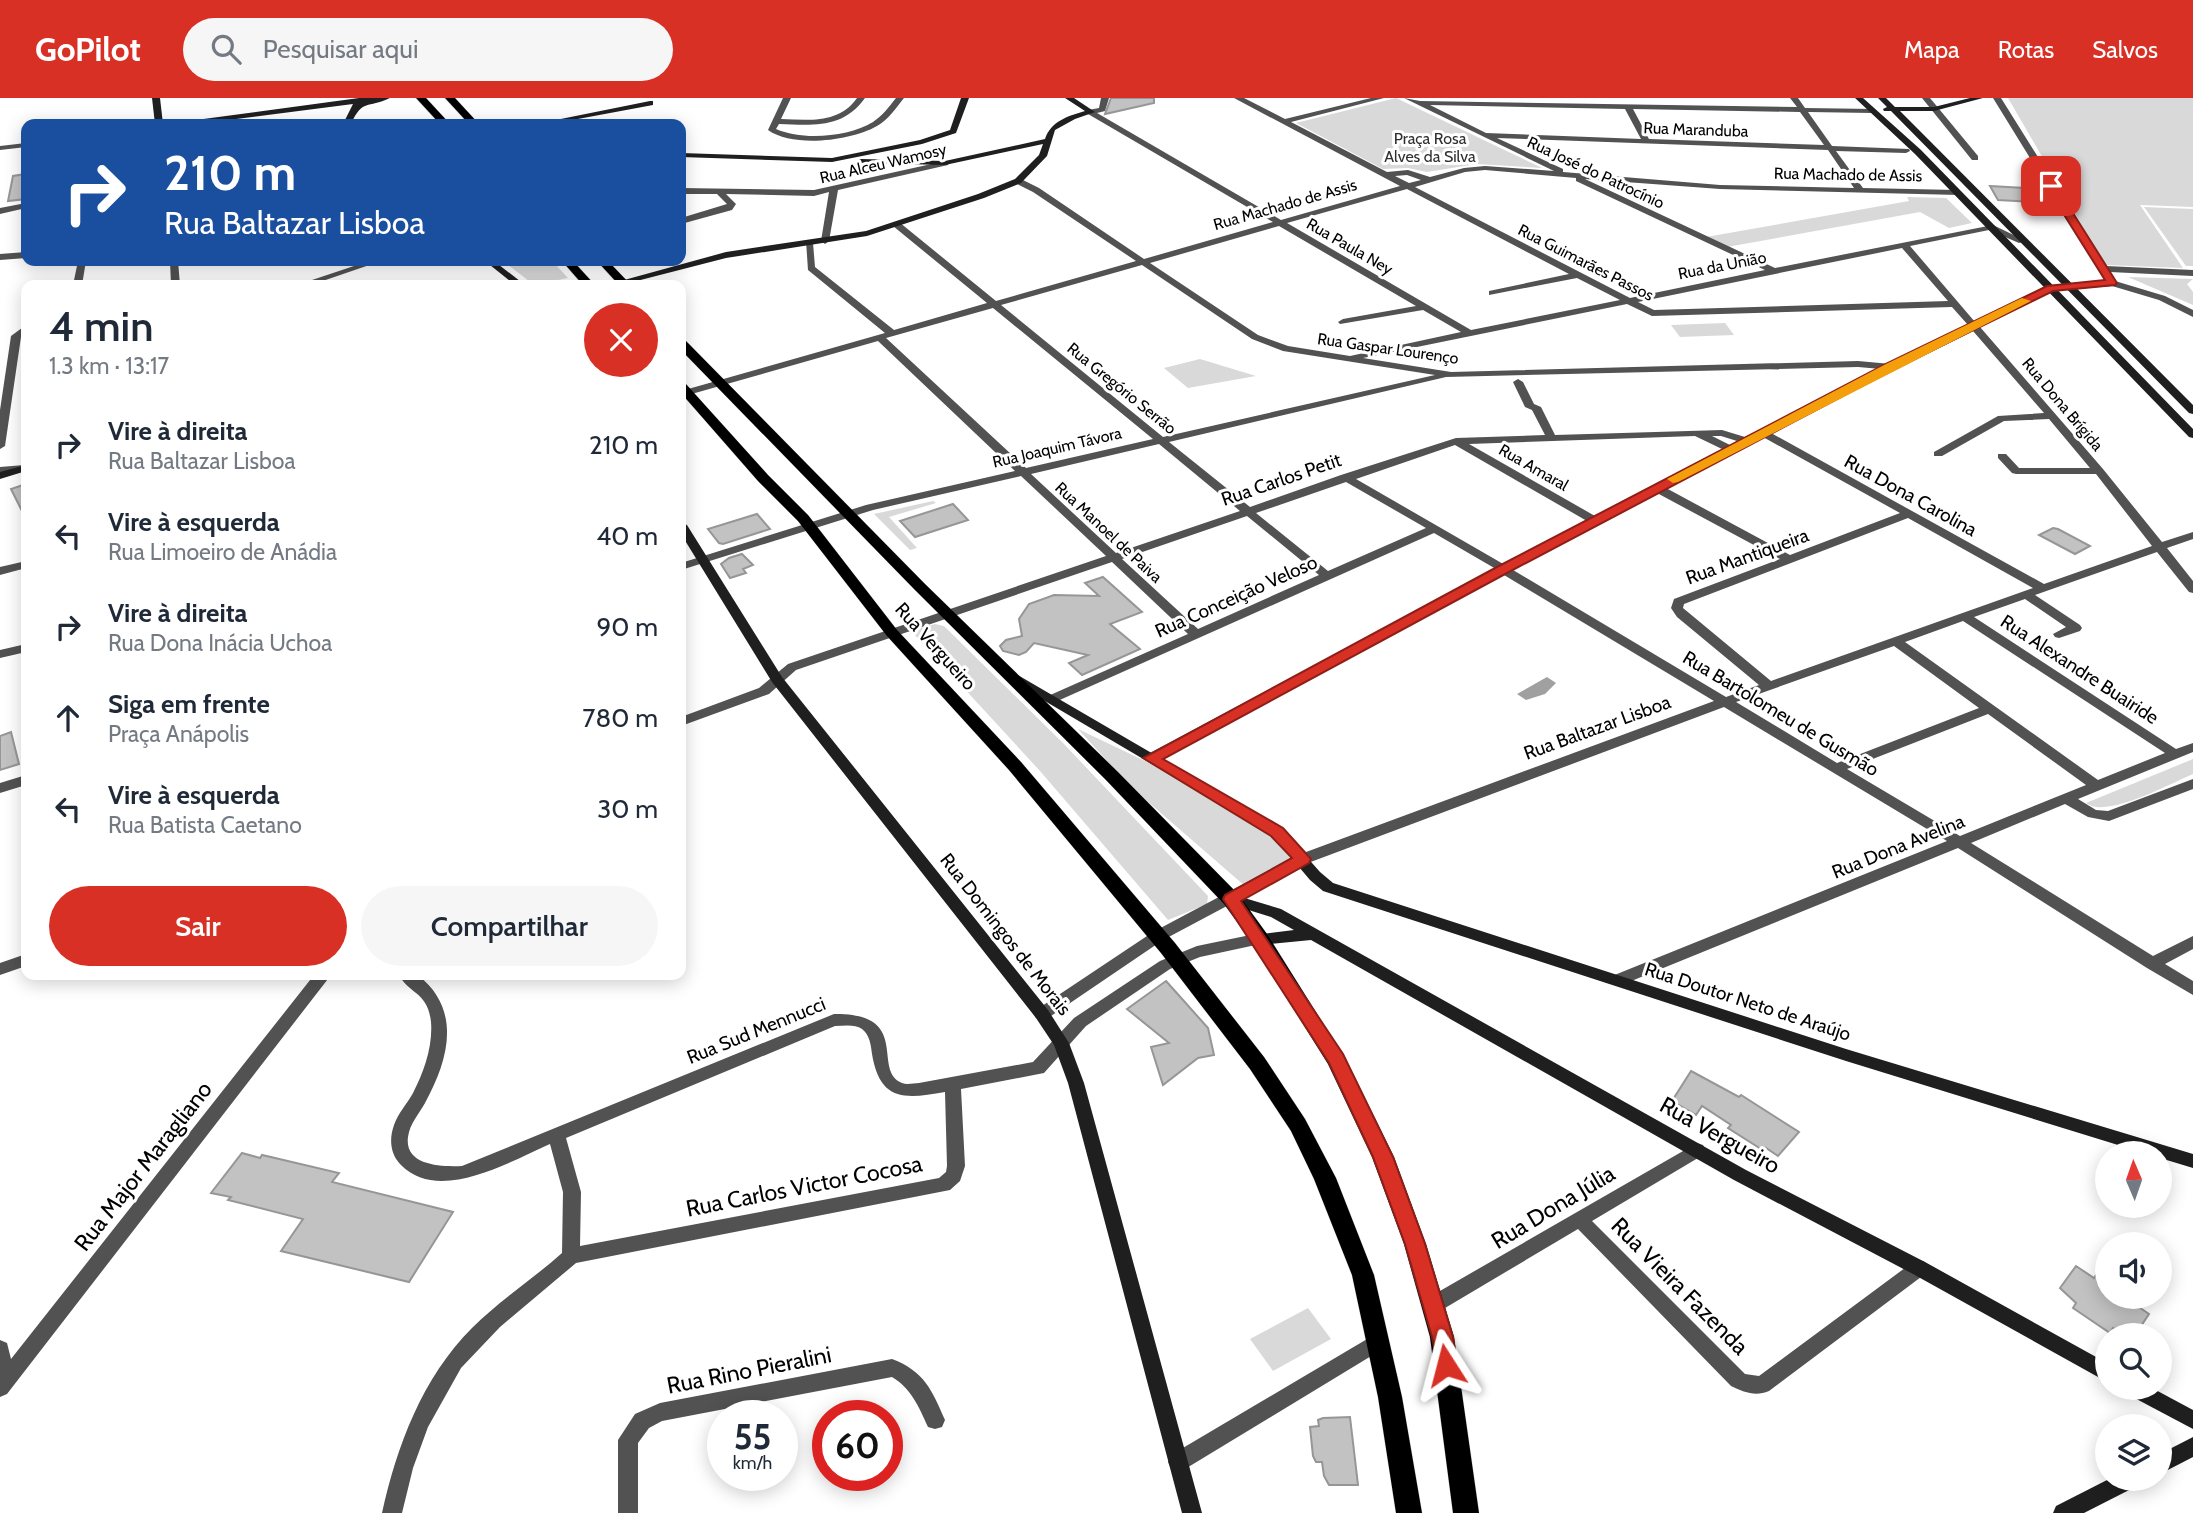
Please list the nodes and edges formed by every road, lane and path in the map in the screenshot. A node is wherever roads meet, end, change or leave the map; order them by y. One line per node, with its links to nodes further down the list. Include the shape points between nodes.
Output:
1 (156, 98): 35 (street)
2 (386, 98): 22 (street)
3 (421, 98): 38 (main road)
4 (450, 98): 39 (main road)
5 (788, 98): 43 (street)
6 (862, 98): 43 (street, via 838,119)
7 (900, 98): 43 (street, via 876,123 835,136 779,134 772,130)
8 (965, 98): 54 (street, via 956,127 943,136)
9 (1069, 98): 33 (street)
10 (1105, 98): 33 (street, via 1102,109)
11 (1238, 98): 44 (street, Rua Guimarães Passos)
12 (1322, 98): 27 (street)
13 (1380, 98): 27 (street)
14 (1408, 98): 25 (street, Rua José do Patrocínio)
15 (1684, 98): 28 (street)
16 (1794, 98): 31 (street)
17 (1859, 98): 32 (street)
18 (1882, 98): 29 (street)
19 (1926, 98): 30 (street)
20 (1979, 98): 30 (street)
21 (1997, 98): 83 (street)
22 (361, 99): 36 (street); 37 (street)
23 (651, 100): 34 (street); 42 (street)
24 (1541, 102): 25 (street); 26 (street)
25 (1418, 103): 45 (street, Rua José do Patrocínio)
26 (1628, 107): 28 (street); 47 (street)
27 (1341, 108): 44 (street)
28 (1690, 109): 31 (street)
29 (1892, 109): 30 (street); 32 (street); 73 (street)
30 (1934, 109): 53 (street)
31 (1803, 111): 32 (street); 50 (street)
32 (1872, 111): 65 (street)
33 (1091, 112): 46 (street, via 1062,122 1048,134); 69 (street, Rua Paula Ney)
34 (583, 116): 40 (street); 41 (street)
35 (158, 119)
36 (216, 119)
37 (349, 119)
38 (440, 119)
39 (469, 119)
40 (567, 119)
41 (586, 119)
42 (612, 119)
43 (775, 121)
44 (1283, 122): 56 (street, Rua Guimarães Passos)
45 (1485, 135): 47 (street, Rua Maranduba); 57 (street, Rua José do Patrocínio)
46 (1047, 141): 55 (street, Rua Alceu Wamosy); 59 (street, via 1043,156)
47 (1646, 141): 50 (street, Rua Maranduba)
48 (21, 146): 49 (street)
49 (0, 148)
50 (1829, 148): 51 (street, Rua Maranduba); 62 (street)
51 (1906, 151)
52 (686, 155): 54 (street)
53 (1976, 158)
54 (832, 160): 55 (street)
55 (945, 163): 61 (street, Rua Alceu Wamosy)
56 (1384, 175): 58 (street, via 1405,172); 60 (street, Rua Guimarães Passos)
57 (1569, 175): 58 (street, Rua Machado de Assis, via 1474,168); 62 (street, Rua Machado de Assis, via 1720,187); 84 (street, Rua José do Patrocínio)
58 (1427, 179): 60 (street, Rua Machado de Assis)
59 (1018, 181): 70 (street); 78 (street, Rua Gaspar Lourenço)
60 (1404, 186): 69 (street, Rua Machado de Assis); 86 (street, Rua Guimarães Passos)
61 (834, 190): 64 (street, Rua Alceu Wamosy, via 786,194); 72 (street)
62 (1860, 190): 65 (street, Rua Machado de Assis)
63 (686, 191): 64 (street, Rua Alceu Wamosy)
64 (724, 191): 68 (street, via 721,194 732,204 729,208)
65 (1956, 192): 71 (street)
66 (21, 207): 67 (street)
67 (0, 211)
68 (686, 219)
69 (1279, 222): 78 (street, Rua Machado de Assis); 99 (street, Rua Paula Ney)
70 (896, 224): 72 (street); 97 (street, Rua Gregório Serrão)
71 (1990, 227): 73 (street); 75 (street, Rua da União); 94 (street)
72 (825, 241): 74 (street)
73 (2022, 241): 93 (street)
74 (809, 243): 91 (street, via 726,256); 104 (street, via 811,268)
75 (1904, 245): 84 (street, Rua da União); 98 (street, Rua Dona Brígida)
76 (21, 255): 77 (street)
77 (0, 257)
78 (1142, 260): 97 (street, Rua Machado de Assis); 108 (street, Rua Gaspar Lourenço, via 1263,341)
79 (361, 266): 87 (street)
80 (495, 266): 88 (street)
81 (572, 266): 89 (main road)
82 (606, 266): 90 (main road)
83 (2104, 270): 85 (street); 92 (street)
84 (1774, 271): 96 (street, Rua da União)
85 (2193, 273)
86 (1576, 275): 95 (street); 96 (street, Rua Guimarães Passos)
87 (318, 280)
88 (514, 280)
89 (584, 280)
90 (617, 280)
91 (635, 280)
92 (2112, 283): 93 (street); 100 (street, via 2162,298)
93 (2067, 285): 94 (street); 118 (street)
94 (2050, 288): 102 (street); 122 (street)
95 (1492, 293)
96 (1627, 300): 98 (street, Rua Guimarães Passos, via 1652,313); 105 (street, Rua da União)
97 (992, 303): 104 (street, Rua Machado de Assis); 124 (street, Rua Gregório Serrão)
98 (1955, 304): 102 (street, Rua Dona Brígida)
99 (1424, 307): 101 (street); 105 (street, Rua Paula Ney)
100 (2193, 314)
101 (1343, 322)
102 (1974, 325): 110 (street); 119 (street, Rua Dona Brígida)
103 (21, 332): 117 (street, via 16,336)
104 (890, 332): 106 (street, Rua Machado de Assis)
105 (1469, 333): 108 (street, Rua da União)
106 (878, 336): 113 (street, Rua Machado de Assis); 135 (street, Rua Manoel de Paiva)
107 (686, 348): 113 (main road, Rua Vergueiro)
108 (1344, 359): 111 (street, Rua Gaspar Lourenço)
109 (1845, 364): 110 (street, Rua Gaspar Lourenço); 111 (street, Rua Gaspar Lourenço); 112 (street, Rua Gaspar Lourenço)
110 (1890, 367): 112 (street)
111 (1446, 374): 124 (street, Rua Joaquim Távora)
112 (1874, 375): 121 (street)
113 (719, 381): 115 (street, Rua Machado de Assis); 140 (main road, Rua Vergueiro)
114 (1518, 382): 123 (street)
115 (686, 390)
116 (686, 394): 143 (main road, Rua Vergueiro)
117 (2, 408): 127 (street)
118 (2193, 411)
119 (2052, 416): 129 (street, via 2002,418); 134 (street, Rua Dona Brígida)
120 (1697, 433): 123 (street, Rua Carlos Petit); 126 (street, Rua Carlos Petit, via 1722,433); 128 (street, Rua Carlos Petit)
121 (1764, 433): 126 (street); 141 (street, Rua Dona Carolina)
122 (2193, 435)
123 (1552, 438): 125 (street, Rua Carlos Petit)
124 (1162, 440): 135 (street, Rua Joaquim Távora); 139 (street, Rua Gregório Serrão)
125 (1456, 441): 137 (street, Rua Carlos Petit); 142 (street, Rua Amaral)
126 (1746, 441): 128 (street)
127 (0, 446)
128 (1730, 449): 138 (street)
129 (1938, 454)
130 (2002, 456): 134 (street, via 2018,471)
131 (21, 468): 133 (street)
132 (21, 469): 136 (street)
133 (0, 470)
134 (2099, 471): 147 (street, Rua Dona Brígida)
135 (1023, 473): 140 (street, Rua Joaquim Távora); 148 (street, Rua Manoel de Paiva)
136 (0, 476)
137 (1345, 477): 139 (street, Rua Carlos Petit); 144 (street, Rua Bartolomeu de Gusmão)
138 (1657, 488): 142 (street); 149 (street)
139 (1247, 511): 148 (street, Rua Carlos Petit); 155 (street, Rua Gregório Serrão)
140 (848, 514): 143 (street, Rua Joaquim Távora); 159 (main road, Rua Vergueiro)
141 (1908, 514): 149 (street, Rua Mantiqueira); 156 (street, Rua Dona Carolina)
142 (1595, 521): 153 (street)
143 (809, 526): 150 (street, Rua Joaquim Távora); 161 (main road, Rua Vergueiro)
144 (1435, 528): 153 (street, Rua Bartolomeu de Gusmão); 155 (street, Rua Conceição Veloso)
145 (686, 534): 150 (street, Rua Domingos de Morais)
146 (2193, 535): 147 (street, Rua Baltazar Lisboa)
147 (2161, 546): 156 (street, Rua Baltazar Lisboa); 157 (street, Rua Dona Brígida)
148 (1113, 556): 159 (street, Rua Carlos Petit); 163 (street, Rua Manoel de Paiva)
149 (1790, 560): 169 (street, Rua Mantiqueira, via 1678,602 1681,614)
150 (702, 561): 152 (street, Rua Joaquim Távora); 168 (street, Rua Domingos de Morais)
151 (21, 566): 154 (street)
152 (686, 566)
153 (1502, 570): 171 (street, Rua Bartolomeu de Gusmão); 176 (street)
154 (0, 571)
155 (1327, 576): 163 (street, Rua Conceição Veloso)
156 (2042, 588): 158 (street, Rua Baltazar Lisboa)
157 (2193, 589)
158 (2025, 594): 160 (street, Rua Baltazar Lisboa); 162 (street, via 2076,628)
159 (947, 613): 161 (street, Rua Carlos Petit); 167 (main road, Rua Vergueiro)
160 (1964, 616): 164 (street, Rua Baltazar Lisboa); 175 (street, Rua Alexandre Buairide)
161 (892, 633): 168 (street, Rua Carlos Petit, via 792,667); 187 (main road, Rua Vergueiro, via 1015,766)
162 (2059, 634)
163 (1197, 635): 170 (street, Rua Conceição Veloso)
164 (1895, 641): 169 (street, Rua Baltazar Lisboa); 172 (street)
165 (21, 649): 166 (street)
166 (0, 654)
167 (1016, 678): 170 (street, Rua Vergueiro); 185 (main road, Rua Vergueiro)
168 (777, 679): 173 (street, Rua Carlos Petit, via 764,691); 198 (street, Rua Domingos de Morais)
169 (1769, 685): 171 (street, Rua Baltazar Lisboa)
170 (1053, 699): 176 (street, Rua Vergueiro)
171 (1724, 702): 177 (street, Rua Bartolomeu de Gusmão); 184 (street, Rua Baltazar Lisboa)
172 (1989, 709): 177 (street); 180 (street)
173 (686, 720)
174 (2193, 747): 175 (street, Rua Dona Avelina)
175 (2175, 754): 180 (street, Rua Dona Avelina)
176 (1151, 758): 184 (street, Rua Doutor Neto de Araújo, via 1277,832)
177 (1836, 768): 183 (street, Rua Bartolomeu de Gusmão)
178 (21, 782): 181 (street)
179 (2193, 784): 182 (street, via 2109,816 2093,814)
180 (2095, 786): 182 (street, Rua Dona Avelina)
181 (0, 788)
182 (2065, 798): 183 (street, Rua Dona Avelina)
183 (1959, 842): 192 (street, Rua Bartolomeu de Gusmão); 196 (street, Rua Dona Avelina)
184 (1303, 859): 185 (street, Rua Baltazar Lisboa); 196 (street, Rua Doutor Neto de Araújo, via 1317,880 1328,887)
185 (1231, 899): 186 (street, Rua Vergueiro, via 1276,913); 187 (street, Rua Baltazar Lisboa); 188 (main road)
186 (1312, 934): 188 (street); 202 (street, Rua Vergueiro)
187 (1158, 936): 190 (main road, Rua Vergueiro); 198 (street, Rua Baltazar Lisboa)
188 (1260, 939): 190 (street, Rua Sud Mennucci); 207 (main road, via 1357,1101 1383,1157)
189 (2193, 942): 192 (street)
190 (1178, 959): 199 (street, Rua Sud Mennucci, via 1080,1022); 208 (main road, Rua Vergueiro, via 1298,1125 1325,1178 1363,1276)
191 (21, 962): 193 (street)
192 (2152, 964): 197 (street, Rua Bartolomeu de Gusmão)
193 (0, 969)
194 (319, 980): 211 (street, Rua Major Maragliano)
195 (413, 980): 201 (street, Rua Sud Mennucci, via 430,995 438,1028 431,1070 399,1140 410,1164 447,1175 463,1173)
196 (1618, 980): 203 (street, Rua Doutor Neto de Araújo)
197 (2193, 989)
198 (1042, 1014): 199 (street, Rua Domingos de Morais)
199 (1061, 1043): 200 (street, Rua Sud Mennucci, via 1038,1068); 217 (street, Rua Domingos de Morais, via 1076,1083)
200 (954, 1085): 201 (street, Rua Sud Mennucci, via 899,1090 890,1084 875,1033 853,1017 834,1020); 205 (street, Rua Carlos Victor Cocosa, via 956,1166 954,1176 944,1185)
201 (556, 1135): 205 (street, via 572,1192)
202 (1697, 1150): 204 (street, Rua Dona Júlia); 206 (street, Rua Vergueiro)
203 (2193, 1161)
204 (1579, 1219): 206 (street, Rua Vieira Fazenda, via 1738,1380 1752,1385 1762,1385); 207 (street, Rua Dona Júlia)
205 (571, 1256): 219 (street, via 470,1343 442,1380 399,1482)
206 (1919, 1268): 210 (street, Rua Vergueiro)
207 (1433, 1305): 223 (main road, via 1443,1337)
208 (1378, 1340): 217 (street); 222 (main road, Rua Vergueiro)
209 (0, 1349): 211 (street)
210 (2095, 1366)
211 (3, 1384)
212 (2156, 1400): 214 (street)
213 (935, 1420): 220 (street, Rua Rino Pieralini, via 913,1379 892,1368 660,1412 642,1421 628,1440)
214 (2193, 1420)
215 (2193, 1447): 216 (street)
216 (2172, 1458)
217 (1178, 1462): 221 (street, Rua Domingos de Morais)
218 (2106, 1491): 224 (street)
219 (392, 1513)
220 (628, 1513)
221 (1192, 1513)
222 (1409, 1513)
223 (1466, 1513)
224 (2063, 1513)

